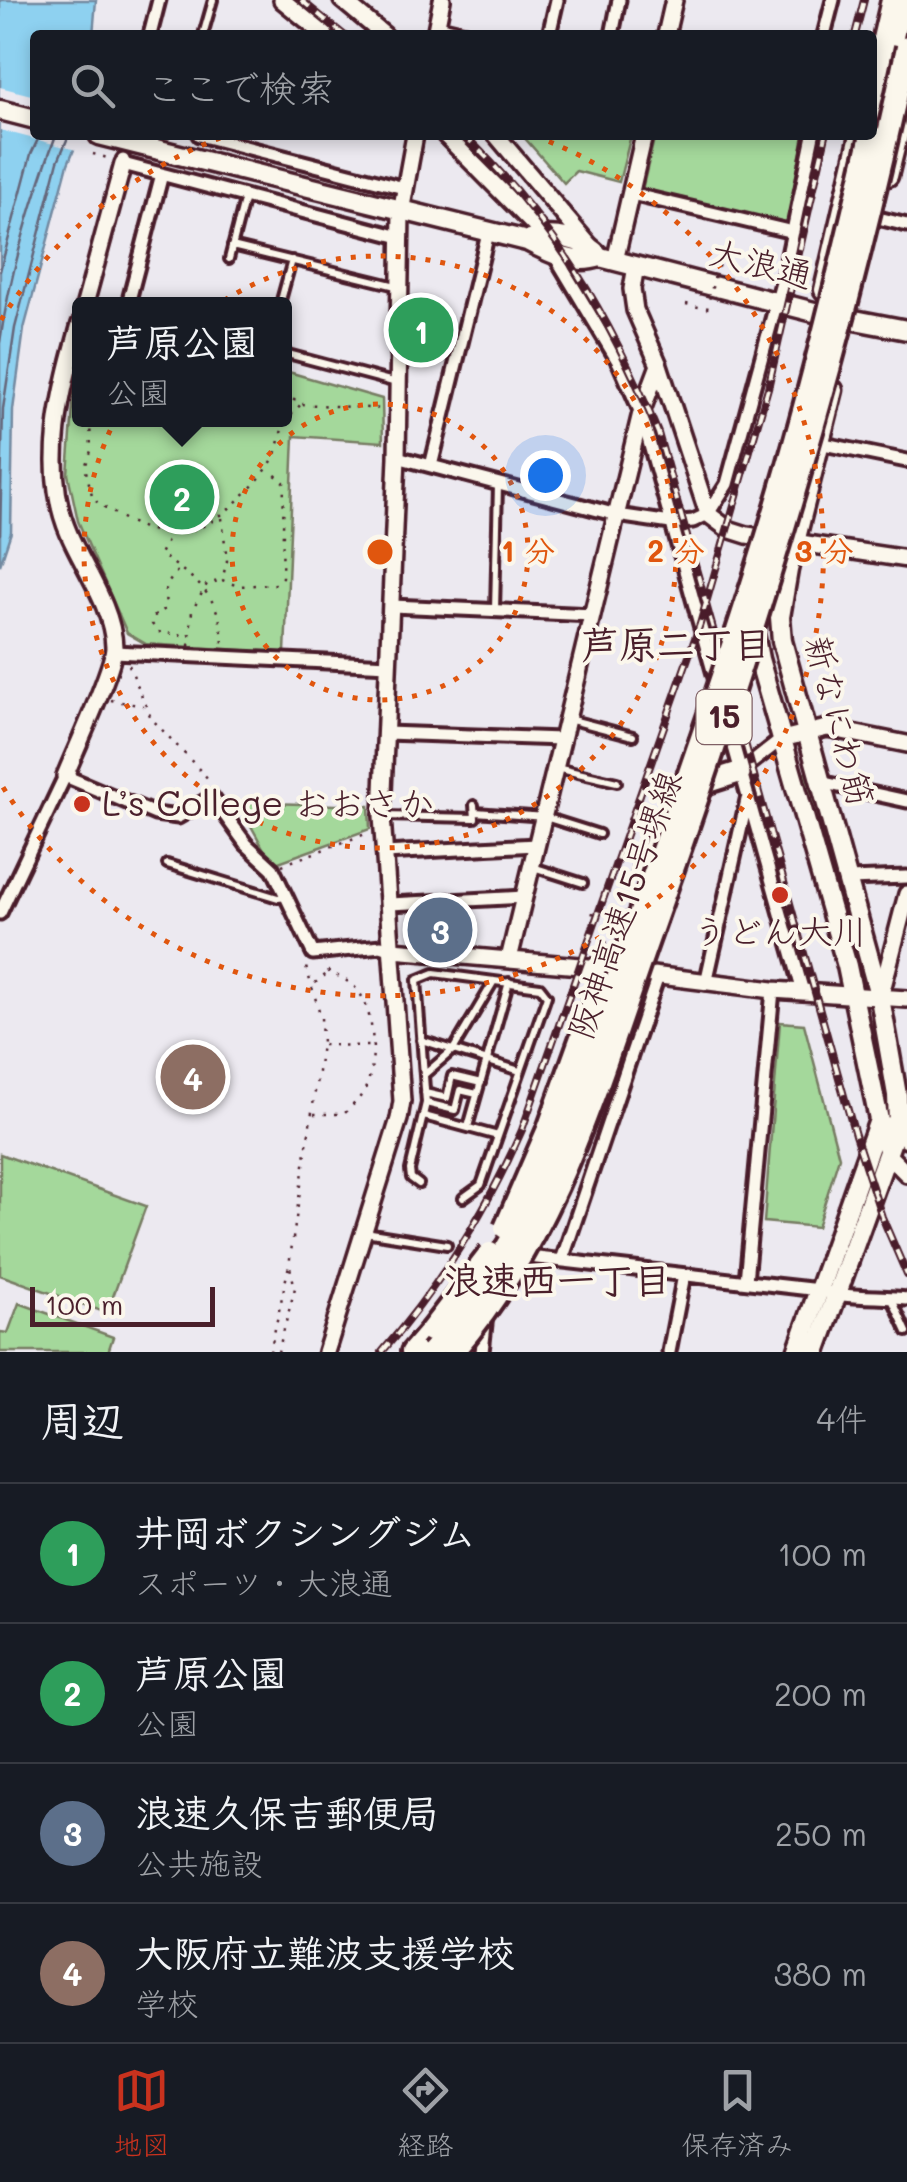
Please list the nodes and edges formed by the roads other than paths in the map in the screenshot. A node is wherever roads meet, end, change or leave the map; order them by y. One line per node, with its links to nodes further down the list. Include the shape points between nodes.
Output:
1 (159, 0): 12 (street)
2 (213, 0): 13 (lane)
3 (282, 0): 14 (street)
4 (342, 0): 15 (street)
5 (442, 0): 16 (street)
6 (557, 0): 17 (street)
7 (619, 0): 18 (street)
8 (674, 0): 19 (street)
9 (833, 0): 20 (street)
10 (891, 0): 22 (main road)
11 (900, 0): 25 (highway, 阪神高速15号堺線 / 15)
12 (151, 30)
13 (204, 30)
14 (318, 30)
15 (378, 30)
16 (436, 30)
17 (550, 30)
18 (613, 30)
19 (667, 30)
20 (825, 30)
21 (907, 47): 26 (highway, 阪神高速15号堺線 / 15, bridge)
22 (877, 60)
23 (907, 64): 26 (highway, bridge)
24 (0, 110): 27 (main road)
25 (877, 110)
26 (902, 115): 43 (main road, 新なにわ筋); 154 (highway, 阪神高速15号堺線 / 15, bridge, via 784,533 692,817 565,1171 504,1288)
27 (30, 118)
28 (119, 140): 42 (main road, 大浪通)
29 (218, 140): 39 (street)
30 (413, 140): 39 (street)
31 (450, 140): 48 (street)
32 (501, 140): 50 (street)
33 (643, 140): 40 (street)
34 (812, 140): 45 (street)
35 (859, 140): 60 (main road, 新なにわ筋)
36 (870, 140): 153 (highway, 阪神高速15号堺線 / 15, bridge, via 788,467 565,1125 510,1247)
37 (120, 161): 38 (street); 56 (street)
38 (162, 174): 41 (street); 57 (street)
39 (404, 188): 42 (street)
40 (631, 194): 45 (street); 50 (street)
41 (246, 196): 47 (street); 49 (lane)
42 (400, 212): 46 (main road, 大浪通); 47 (street)
43 (878, 218): 44 (street); 61 (main road, 新なにわ筋)
44 (907, 225)
45 (793, 232): 59 (street)
46 (488, 233): 48 (main road, 大浪通); 71 (street)
47 (400, 237): 55 (street)
48 (535, 238): 50 (main road, 大浪通); 51 (main road, 大浪通)
49 (232, 246): 52 (lane); 53 (lane)
50 (602, 254): 51 (main road, 大浪通, via 586,262); 54 (main road, 大浪通)
51 (554, 255): 67 (street)
52 (229, 259)
53 (292, 260): 55 (lane); 58 (lane)
54 (636, 266): 59 (main road, 大浪通); 64 (street, via 635,310)
55 (399, 286): 66 (street)
56 (87, 297)
57 (130, 297)
58 (282, 297)
59 (777, 302): 60 (main road, 大浪通); 73 (street, via 727,484)
60 (818, 313): 61 (main road, 大浪通); 76 (main road, 新なにわ筋)
61 (852, 318): 62 (main road, 大浪通); 68 (main road, 新なにわ筋)
62 (907, 330)
63 (292, 355): 66 (lane)
64 (659, 365): 67 (street); 73 (street)
65 (72, 369): 82 (street, via 58,418 59,502 103,606)
66 (398, 384): 69 (street)
67 (642, 414): 74 (street); 75 (street)
68 (820, 443): 70 (street); 77 (main road, 新なにわ筋)
69 (397, 458): 71 (street); 79 (street)
70 (907, 461)
71 (430, 466): 72 (street)
72 (498, 484): 74 (street); 80 (lane)
73 (708, 514): 75 (street); 76 (street, via 728,529)
74 (617, 515): 75 (street); 81 (street)
75 (670, 523): 92 (street)
76 (760, 537): 77 (street); 89 (main road, 新なにわ筋, via 751,609)
77 (795, 540): 78 (street); 86 (main road, 新なにわ筋, via 782,595 782,640)
78 (907, 559)
79 (392, 606): 80 (street); 83 (street)
80 (495, 610): 81 (street)
81 (593, 615): 84 (street)
82 (114, 652): 83 (street); 93 (street)
83 (388, 665): 85 (street)
84 (567, 719): 87 (lane); 88 (street)
85 (386, 733): 88 (street); 98 (street)
86 (806, 733): 89 (street); 90 (street, via 827,728); 95 (main road, 新なにわ筋)
87 (633, 736)
88 (561, 739): 91 (street)
89 (782, 740): 92 (street); 121 (main road, 新なにわ筋)
90 (907, 744)
91 (555, 768): 94 (lane); 99 (street)
92 (740, 772): 96 (street); 152 (highway, bridge, via 699,786 662,826 516,1206 478,1272)
93 (66, 776): 109 (street, via 156,814 178,817 212,798 273,869); 112 (street)
94 (617, 782)
95 (820, 782): 97 (street); 106 (main road, 新なにわ筋)
96 (748, 796): 118 (street); 120 (street)
97 (907, 802)
98 (382, 816): 99 (lane, via 475,818 475,809); 102 (street)
99 (545, 817): 100 (lane); 101 (street)
100 (598, 834)
101 (538, 845): 102 (street); 104 (street)
102 (385, 852): 111 (street)
103 (167, 864): 109 (lane)
104 (532, 867): 107 (lane); 110 (street)
105 (907, 878): 106 (street)
106 (848, 879): 122 (main road, 新なにわ筋)
107 (584, 883)
108 (907, 894): 122 (street)
109 (288, 897): 113 (street, via 313,952)
110 (525, 897): 111 (street); 114 (street)
111 (390, 904): 113 (street)
112 (0, 914)
113 (393, 950): 114 (street); 142 (street, via 402,1101)
114 (509, 959): 115 (street)
115 (658, 976): 118 (street); 144 (street)
116 (494, 981): 117 (lane); 124 (lane, via 434,973 417,980); 125 (lane)
117 (509, 982): 126 (lane); 127 (lane, via 540,986 547,996)
118 (706, 983): 119 (street)
119 (773, 990): 120 (street); 146 (street)
120 (804, 992): 121 (street)
121 (853, 994): 122 (street); 134 (main road, 新なにわ筋)
122 (880, 998): 123 (street); 136 (main road, 新なにわ筋)
123 (907, 999)
124 (421, 1040): 125 (lane); 128 (lane)
125 (452, 1050): 126 (lane); 128 (lane)
126 (487, 1060): 127 (lane); 129 (lane)
127 (521, 1071): 137 (lane)
128 (424, 1075): 130 (lane)
129 (481, 1083): 130 (lane, via 452,1076 446,1098); 131 (lane)
130 (425, 1092): 132 (lane)
131 (478, 1094): 132 (lane, via 460,1090 455,1110); 135 (lane)
132 (426, 1103): 133 (lane)
133 (424, 1116): 135 (lane); 140 (lane, via 410,1170)
134 (878, 1126): 136 (street); 138 (street); 147 (main road, 新なにわ筋)
135 (468, 1127): 137 (lane)
136 (903, 1132): 138 (main road, 新なにわ筋)
137 (498, 1136): 141 (lane, via 481,1185)
138 (888, 1156): 139 (street); 147 (main road, 新なにわ筋)
139 (907, 1174)
140 (419, 1184)
141 (463, 1198)
142 (365, 1232): 143 (lane); 151 (street)
143 (447, 1246)
144 (562, 1260): 145 (street); 155 (street, via 493,1254)
145 (684, 1275): 146 (street); 156 (street)
146 (746, 1281): 147 (street)
147 (827, 1293): 148 (street); 157 (main road, 新なにわ筋); 158 (main road, 新なにわ筋)
148 (890, 1297): 149 (street); 150 (lane)
149 (907, 1299)
150 (907, 1332)
151 (326, 1352)
152 (412, 1352)
153 (431, 1352)
154 (452, 1352)
155 (482, 1352)
156 (670, 1352)
157 (797, 1352)
158 (816, 1352)

